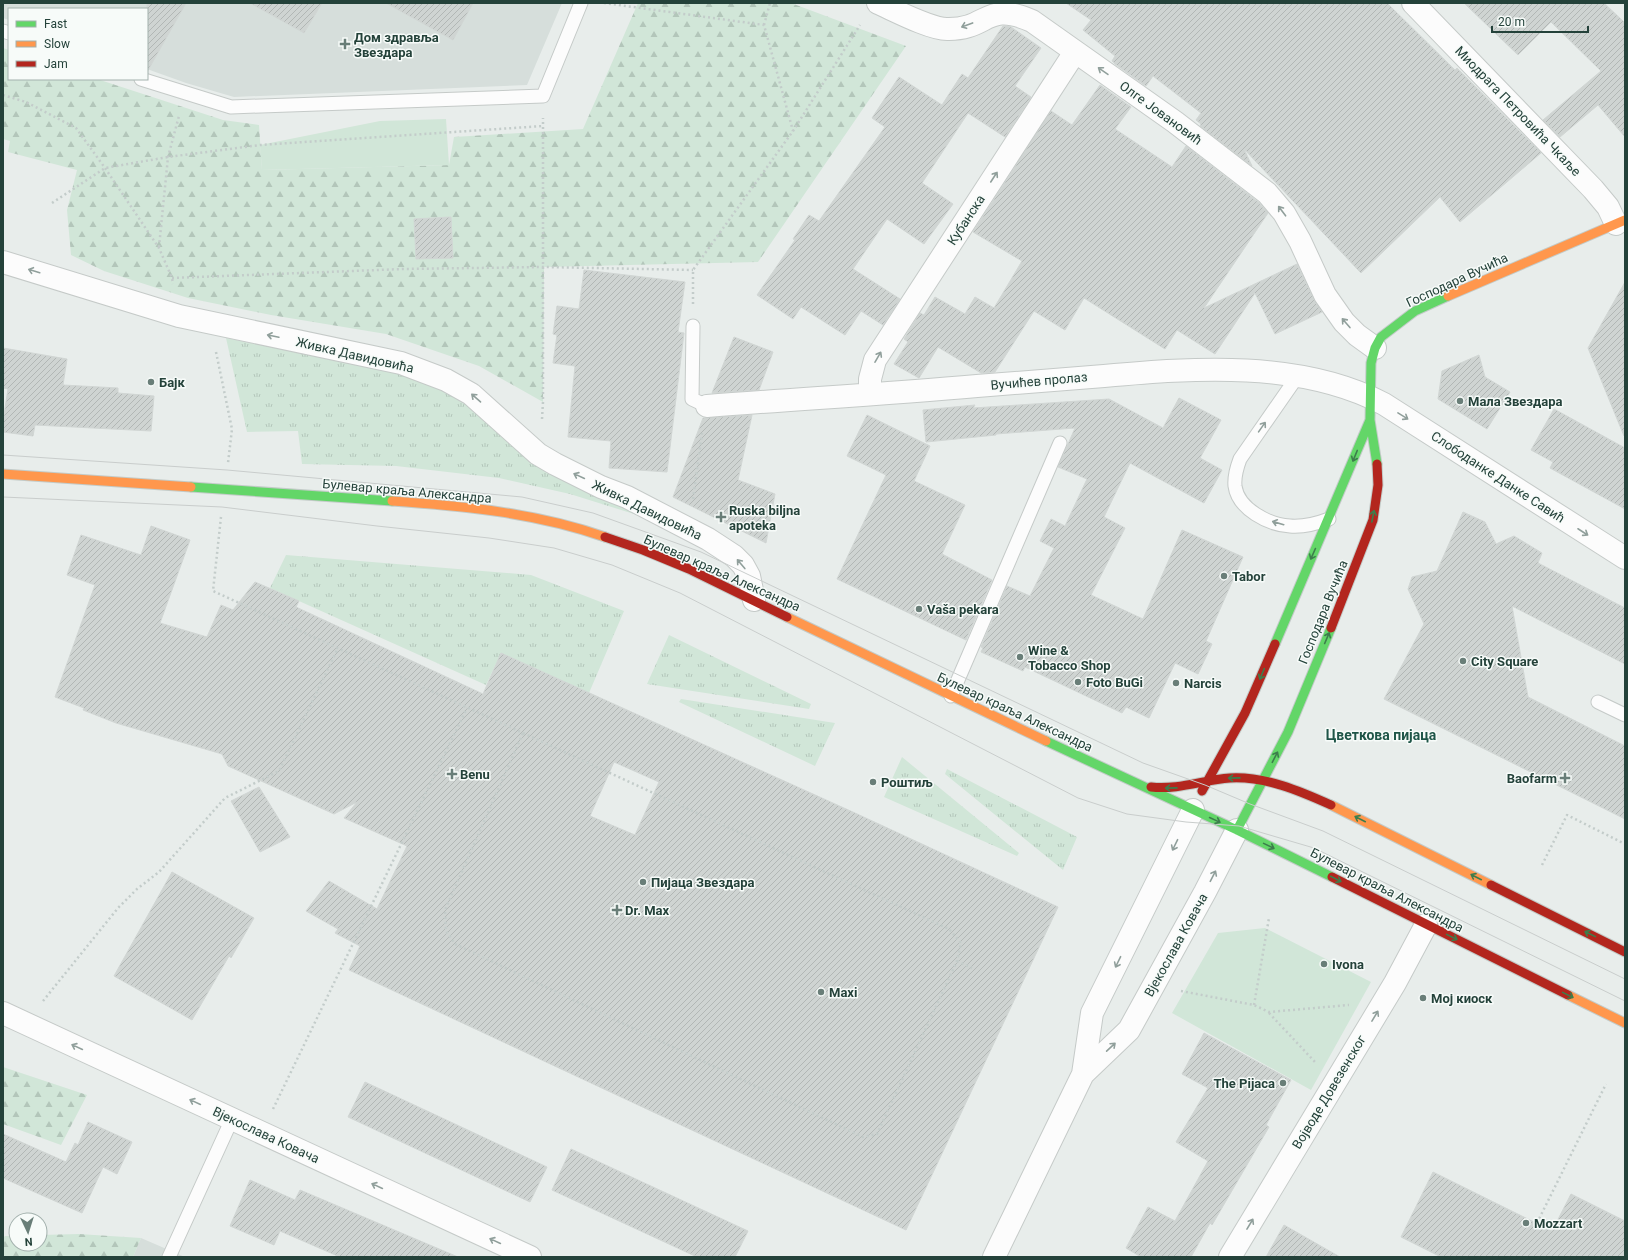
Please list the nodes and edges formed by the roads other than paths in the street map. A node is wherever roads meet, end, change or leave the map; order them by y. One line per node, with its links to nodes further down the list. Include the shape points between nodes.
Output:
1 (581, 3): 5 (lane, via 543,96 231,108)
2 (878, 3): 4 (street, Олге Јовановић, one-way to 2, via 1013,11 996,10 965,27 948,29)
3 (1413, 3): 6 (street, Миодрага Петровића Чкаље, via 1592,189)
4 (1075, 52): 9 (street, Олге Јовановић, one-way to 4, via 1344,322 1325,295 1300,241 1284,213 1267,193 1175,122); 11 (street, Кубанска, one-way to 4, via 870,379 875,360)
5 (145, 80)
6 (1620, 222): 9 (main road, Господара Вучића, via 1415,311 1389,331)
7 (3, 262): 19 (street, Живка Давидовића, one-way to 7, via 749,576 734,556 708,538 538,454 461,387 402,363 210,324)
8 (693, 326): 13 (lane, via 692,399)
9 (1375, 348): 12 (main road, Господара Вучића)
10 (1298, 377): 11 (street, Вучићев пролаз, via 1232,370 1167,371); 12 (street, Вучићев пролаз, via 1340,386); 17 (lane, one-way to 10, via 1303,526 1288,526 1274,522 1246,507 1235,487 1240,458)
11 (870, 394): 13 (street, Вучићев пролаз)
12 (1370, 397): 14 (main road, Господара Вучића); 18 (street, Слободанке Данке Савић, one-way to 18)
13 (707, 406)
14 (1370, 420): 17 (main road, Господара Вучића, one-way to 17); 23 (main road, Господара Вучића, one-way to 14, via 1288,732 1373,520 1378,485 1376,452)
15 (1060, 443): 20 (lane)
16 (3, 474): 19 (main road, Булевар краља Александра, via 400,502 522,515 580,528 643,550)
17 (1329, 519): 24 (main road, Господара Вучића, one-way to 24, via 1245,713)
18 (1625, 558)
19 (754, 600): 20 (main road, Булевар краља Александра)
20 (951, 696): 25 (main road, Булевар краља Александра)
21 (1598, 702): 22 (lane)
22 (1625, 715)
23 (1263, 781): 24 (main road, Булевар краља Александра, one-way to 24, via 1229,778); 27 (main road, Господара Вучића); 30 (main road, Булевар краља Александра, one-way to 23, via 1330,804)
24 (1206, 782): 25 (main road, Булевар краља Александра, one-way to 25, via 1177,788); 26 (main road, Вјекослава Ковача)
25 (1136, 784): 26 (main road, Булевар краља Александра)
26 (1196, 804): 28 (main road, Булевар краља Александра, one-way to 28); 33 (street, Вјекослава Ковача, one-way to 33, via 1092,1013)
27 (1250, 804): 28 (main road, Вјекослава Ковача)
28 (1237, 830): 29 (main road, Булевар краља Александра, one-way to 29); 33 (street, Вјекослава Ковача, one-way to 28, via 1129,1030)
29 (1426, 925): 32 (main road, Булевар краља Александра, one-way to 32); 38 (street, Војводе Довезенског, one-way to 29, via 1383,1002)
30 (1625, 952)
31 (3, 1013): 34 (street, Вјекослава Ковача, one-way to 31)
32 (1625, 1023)
33 (1083, 1074): 37 (street, Вјекослава Ковача)
34 (232, 1119): 35 (lane); 36 (street, Вјекослава Ковача, one-way to 34)
35 (169, 1257)
36 (530, 1257)
37 (994, 1257)
38 (1230, 1257)

